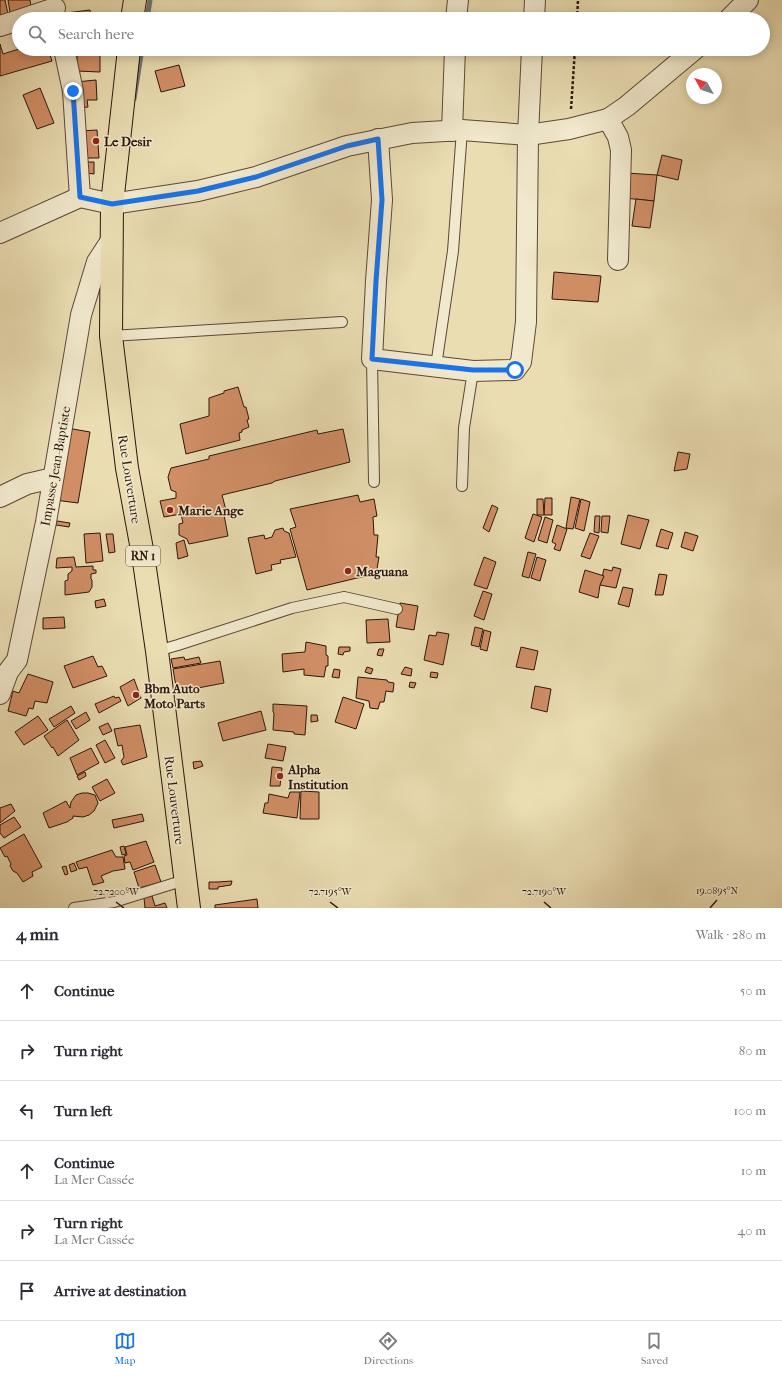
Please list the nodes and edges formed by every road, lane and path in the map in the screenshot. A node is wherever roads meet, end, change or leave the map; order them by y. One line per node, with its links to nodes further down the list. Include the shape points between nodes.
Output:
1 (135, 0): 8 (main road)
2 (458, 0): 9 (street)
3 (535, 0): 10 (street)
4 (578, 0): 11 (path)
5 (748, 0): 12 (street)
6 (55, 9): 7 (street)
7 (44, 12)
8 (133, 12)
9 (457, 12)
10 (534, 12)
11 (577, 12)
12 (735, 12)
13 (12, 22): 14 (street)
14 (0, 26)
15 (66, 56): 26 (street, via 73,91)
16 (128, 56): 27 (main road, Rue Louverture / RN 1)
17 (455, 56): 22 (street)
18 (532, 56): 24 (street)
19 (574, 56): 23 (path)
20 (687, 56): 21 (street)
21 (608, 119): 23 (street); 30 (street, via 618,137 621,150)
22 (457, 130): 24 (street); 25 (street, via 412,133); 34 (lane, via 453,251)
23 (569, 130): 24 (street)
24 (528, 135): 35 (street, via 526,322 521,362 515,370)
25 (378, 139): 27 (street, via 347,146 256,177 198,191); 33 (street, via 382,200)
26 (80, 197): 27 (street); 28 (street)
27 (112, 204): 29 (main road, Rue Louverture / RN 1)
28 (0, 233)
29 (112, 239): 32 (main road, Rue Louverture / RN 1); 36 (street, Impasse Jean-Baptiste, via 97,262 81,315)
30 (618, 260)
31 (342, 322): 32 (lane)
32 (111, 336): 41 (main road, Rue Louverture / RN 1, via 127,468)
33 (372, 359): 34 (street); 37 (lane)
34 (436, 366): 35 (street)
35 (473, 370): 38 (lane, via 464,428)
36 (53, 478): 39 (street, via 27,484); 42 (street, Impasse Jean-Baptiste, via 46,522)
37 (374, 482)
38 (462, 486)
39 (0, 497)
40 (397, 609): 41 (lane, via 344,597 292,608)
41 (157, 650): 44 (main road, Rue Louverture / RN 1)
42 (9, 660): 43 (street, Impasse Jean-Baptiste, via 8,672)
43 (0, 694)
44 (185, 880): 45 (lane, via 114,902); 46 (main road, Rue Louverture / RN 1)
45 (74, 908)
46 (189, 908)

